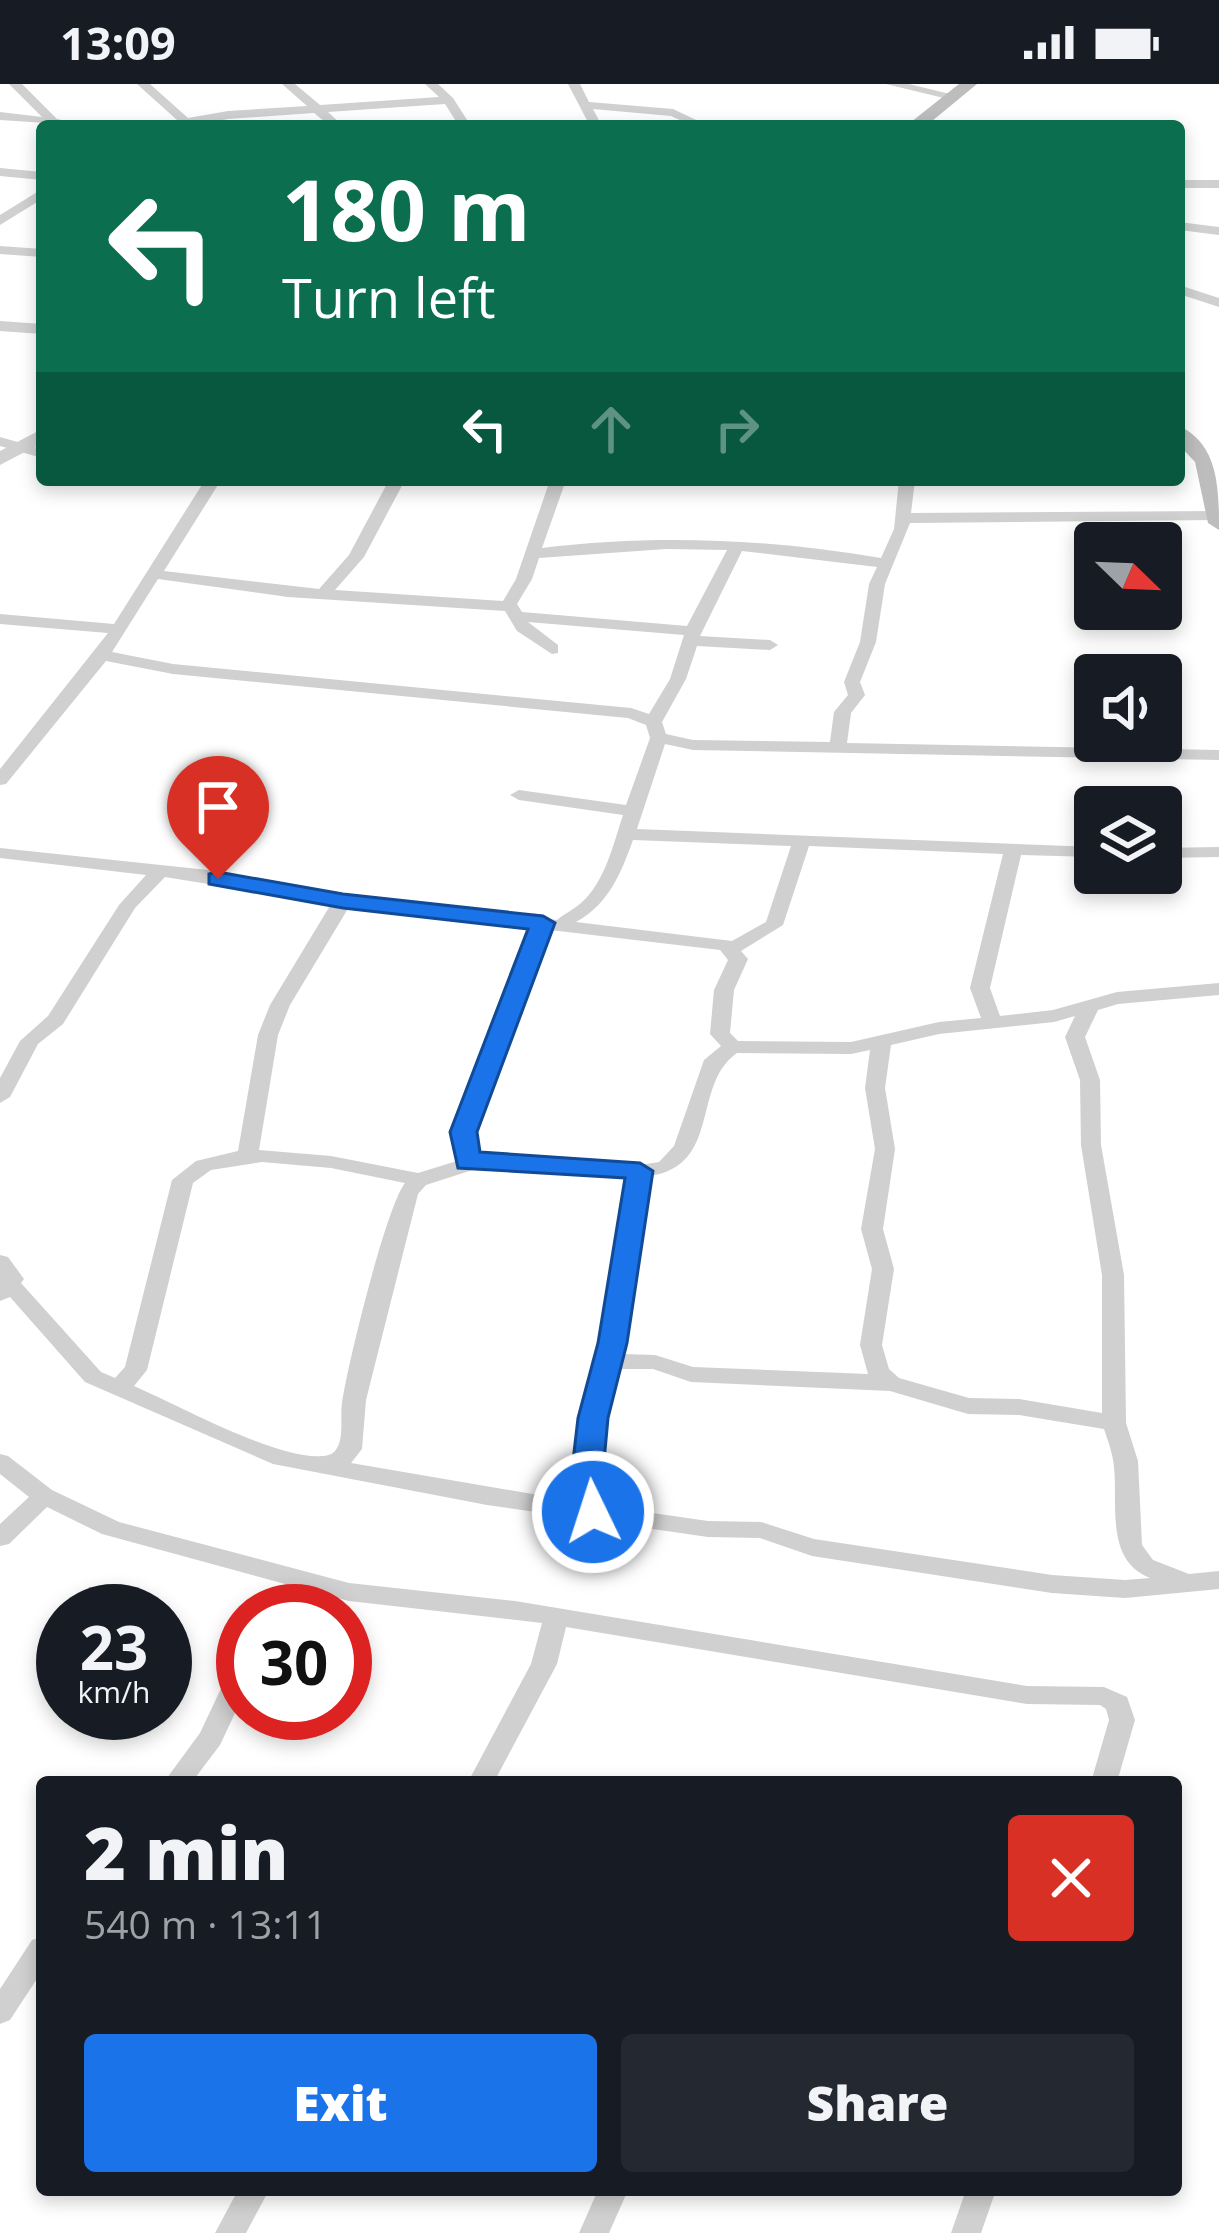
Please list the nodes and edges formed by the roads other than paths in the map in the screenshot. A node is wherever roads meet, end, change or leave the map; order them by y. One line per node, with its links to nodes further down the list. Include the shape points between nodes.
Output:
1 (15, 84): 14 (street)
2 (143, 84): 15 (street)
3 (288, 84): 12 (street)
4 (430, 84): 10 (street)
5 (574, 84): 11 (street)
6 (892, 84): 9 (street)
7 (969, 84): 9 (main road)
8 (979, 84): 22 (main road)
9 (952, 96): 21 (main road)
10 (449, 100): 12 (street); 18 (street)
11 (584, 105): 19 (street); 20 (street)
12 (314, 108): 16 (street); 17 (street)
13 (0, 116): 23 (street)
14 (47, 120)
15 (184, 120)
16 (212, 120)
17 (329, 120)
18 (461, 120)
19 (593, 120)
20 (689, 120)
21 (922, 120)
22 (933, 120)
23 (36, 121)
24 (0, 172): 25 (street)
25 (36, 175)
26 (1185, 184): 27 (street)
27 (1219, 184)
28 (36, 197): 29 (street)
29 (0, 221)
30 (1185, 227): 31 (street)
31 (1219, 231)
32 (0, 250): 33 (street)
33 (36, 253)
34 (1219, 288): 36 (street)
35 (1185, 291): 36 (street)
36 (1201, 297): 37 (street)
37 (1219, 303)
38 (0, 326): 39 (street)
39 (36, 329)
40 (1185, 437): 44 (main road)
41 (0, 440): 42 (street)
42 (36, 445): 43 (street)
43 (0, 459)
44 (1212, 460): 50 (main road)
45 (209, 486): 54 (street)
46 (394, 486): 55 (street, via 356,557)
47 (555, 486): 52 (street)
48 (906, 486): 49 (street)
49 (903, 518): 50 (street); 53 (street)
50 (1218, 519)
51 (737, 545): 52 (street, via 640,543); 53 (street); 59 (street)
52 (532, 554): 56 (street)
53 (887, 564): 64 (street)
54 (154, 574): 55 (street); 58 (street)
55 (323, 594): 56 (street)
56 (513, 611): 59 (street); 61 (street)
57 (0, 619): 58 (street)
58 (117, 628): 62 (street)
59 (693, 636): 60 (street); 63 (street)
60 (770, 645)
61 (552, 649)
62 (102, 655): 63 (street, via 172,669 620,711); 66 (street)
63 (656, 730): 64 (street, via 693,745); 68 (street)
64 (838, 747): 65 (street)
65 (1219, 755)
66 (0, 780)
67 (519, 795): 68 (street)
68 (630, 811): 69 (street)
69 (628, 834): 70 (street); 80 (street)
70 (801, 842): 71 (street); 82 (street, via 774,926)
71 (1014, 847): 72 (street); 85 (street, via 980,988)
72 (1074, 851)
73 (1219, 852): 75 (street)
74 (0, 853): 76 (street)
75 (1182, 853)
76 (119, 869): 77 (street); 79 (street)
77 (158, 873): 78 (street); 79 (street)
78 (343, 901): 81 (street); 89 (street, via 268,1035)
79 (128, 905): 88 (street)
80 (584, 922): 81 (street); 82 (street)
81 (548, 924): 90 (street, via 470,1109 463,1132)
82 (731, 949): 87 (street, via 738,958 724,990 720,1034)
83 (1219, 989): 84 (street)
84 (1090, 1004): 85 (street); 98 (street, via 1075,1036 1090,1080 1091,1145 1113,1275)
85 (992, 1022): 86 (street)
86 (881, 1044): 87 (street); 96 (street, via 875,1088 885,1149 872,1228 883,1269 871,1345 878,1372)
87 (733, 1047): 91 (street, via 707,1074 680,1155)
88 (0, 1097)
89 (247, 1158): 92 (street, via 289,1157); 97 (street, via 205,1164 183,1180 136,1370)
90 (468, 1162): 91 (street); 92 (street)
91 (640, 1171): 95 (street)
92 (419, 1180): 100 (street, via 389,1258 350,1449)
93 (0, 1262): 94 (street)
94 (6, 1290): 97 (street, via 93,1377)
95 (609, 1361): 96 (street, via 655,1362 691,1374); 102 (street, via 590,1439)
96 (891, 1383): 98 (street, via 968,1406)
97 (116, 1389): 100 (street, via 273,1456)
98 (1114, 1423): 106 (street, via 1136,1558)
99 (0, 1462): 101 (street)
100 (318, 1466): 102 (street)
101 (44, 1496): 103 (street); 104 (street, via 144,1540)
102 (593, 1512): 106 (street, via 761,1530 812,1547 1052,1584 1125,1589)
103 (0, 1538)
104 (301, 1580): 107 (street); 108 (street)
105 (1219, 1580): 106 (street)
106 (1182, 1581)
107 (298, 1584)
108 (556, 1618): 111 (street, via 544,1664); 112 (street, via 1027,1695 1104,1696 1118,1704 1122,1720)
109 (216, 1727): 110 (street)
110 (182, 1776)
111 (484, 1776)
112 (1106, 1776)
113 (36, 1957): 114 (street)
114 (0, 2012)
115 (251, 2196): 118 (street)
116 (610, 2196): 119 (street)
117 (979, 2196): 120 (street)
118 (230, 2233)
119 (594, 2233)
120 (966, 2233)

